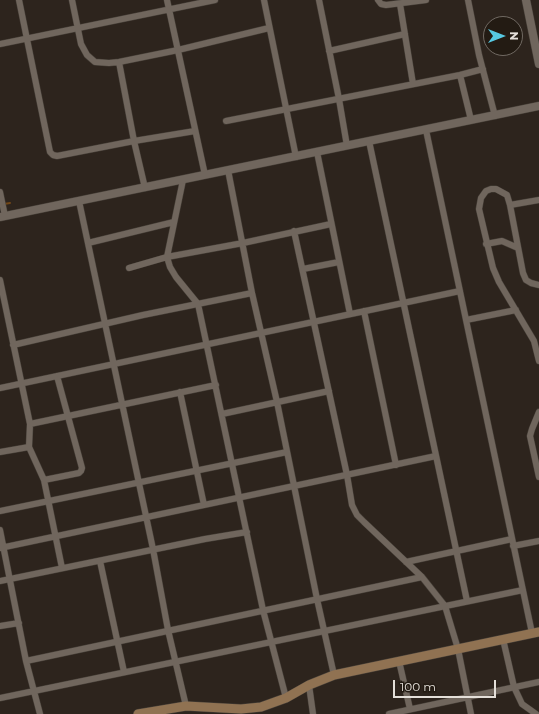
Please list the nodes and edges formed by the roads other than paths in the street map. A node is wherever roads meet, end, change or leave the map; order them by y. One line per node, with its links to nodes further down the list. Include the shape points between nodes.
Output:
1 (19, 0): 16 (street)
2 (72, 0): 13 (street)
3 (167, 0): 12 (street)
4 (215, 0): 12 (street)
5 (264, 0): 14 (street)
6 (319, 0): 19 (street)
7 (378, 0): 11 (street, via 386,5)
8 (426, 0): 11 (street)
9 (468, 0): 22 (street)
10 (526, 0): 20 (street)
11 (400, 4): 15 (street)
12 (169, 9): 13 (street); 18 (street)
13 (77, 28): 16 (street); 21 (street, via 80,44 95,62)
14 (269, 28): 18 (street); 27 (street)
15 (405, 34): 19 (street); 24 (street)
16 (27, 38): 17 (street); 33 (street, via 50,152 53,155)
17 (0, 44)
18 (178, 50): 21 (street); 32 (street)
19 (329, 51): 25 (street)
20 (539, 61)
21 (118, 62): 33 (street)
22 (483, 69): 23 (street); 28 (street)
23 (460, 75): 24 (street); 29 (street)
24 (413, 84): 25 (street)
25 (339, 99): 27 (street); 35 (street)
26 (539, 106): 28 (street)
27 (286, 109): 30 (street); 37 (street)
28 (495, 116): 29 (street)
29 (471, 120): 31 (street)
30 (226, 121)
31 (426, 130): 34 (street); 60 (street)
32 (195, 131): 33 (street); 39 (street)
33 (134, 141): 41 (street)
34 (369, 142): 35 (street); 62 (street)
35 (348, 146): 36 (street)
36 (317, 152): 37 (street); 48 (street)
37 (296, 156): 38 (street)
38 (228, 170): 39 (street); 51 (street)
39 (205, 175): 40 (street)
40 (183, 180): 41 (street); 47 (street)
41 (145, 188): 44 (street)
42 (0, 192): 46 (street)
43 (539, 200): 45 (street)
44 (79, 201): 46 (street); 50 (street)
45 (510, 205): 52 (street, via 507,195 496,189 486,192 481,198 479,208); 53 (street)
46 (2, 217)
47 (174, 222): 50 (street); 54 (street)
48 (332, 224): 49 (street); 55 (street)
49 (294, 231): 51 (street); 57 (street)
50 (88, 243): 69 (street)
51 (243, 244): 54 (street); 61 (street)
52 (486, 244): 53 (street, via 502,241); 64 (street, via 495,275)
53 (518, 248): 59 (street, via 526,280)
54 (167, 257): 56 (street); 63 (street, via 176,277)
55 (339, 262): 57 (street); 66 (street)
56 (129, 268)
57 (302, 269): 68 (street)
58 (0, 280): 72 (street)
59 (539, 285)
60 (460, 291): 62 (street); 67 (street)
61 (252, 293): 63 (street); 70 (street)
62 (404, 303): 65 (street); 90 (street)
63 (198, 304): 69 (street); 71 (street)
64 (516, 310): 67 (street); 73 (street, via 534,341)
65 (364, 311): 66 (street); 92 (street)
66 (350, 314): 68 (street)
67 (466, 320): 107 (street)
68 (314, 322): 70 (street); 79 (street)
69 (105, 324): 72 (street); 74 (street)
70 (262, 333): 71 (street); 81 (street)
71 (207, 344): 74 (street); 77 (street)
72 (13, 345): 76 (street)
73 (539, 361)
74 (113, 364): 75 (street); 82 (street)
75 (57, 376): 76 (street); 85 (street)
76 (22, 383): 78 (street); 86 (street)
77 (216, 385): 80 (street); 84 (street)
78 (0, 388)
79 (329, 391): 81 (street); 94 (street)
80 (180, 392): 82 (street); 93 (street)
81 (277, 402): 84 (street); 89 (street)
82 (122, 405): 85 (street); 97 (street)
83 (539, 412): 95 (street, via 530,436)
84 (222, 414): 91 (street)
85 (68, 416): 86 (street); 96 (street, via 81,471)
86 (30, 424): 87 (street)
87 (29, 447): 88 (street); 96 (street)
88 (0, 452)
89 (287, 452): 91 (street); 98 (street)
90 (436, 456): 92 (street); 112 (street)
91 (233, 463): 93 (street); 99 (street)
92 (396, 465): 94 (street)
93 (197, 470): 97 (street); 101 (street)
94 (347, 475): 98 (street); 114 (street, via 352,505 357,515)
95 (539, 477)
96 (44, 480): 100 (street)
97 (138, 482): 100 (street); 103 (street)
98 (294, 486): 99 (street); 120 (street)
99 (240, 498): 101 (street); 105 (street)
100 (49, 501): 102 (street); 106 (street)
101 (204, 505): 103 (street)
102 (0, 511)
103 (146, 518): 106 (street); 111 (street)
104 (0, 530): 110 (street)
105 (247, 532): 111 (street); 123 (street)
106 (56, 536): 110 (street); 115 (street)
107 (512, 539): 109 (street); 112 (street)
108 (539, 541): 109 (street)
109 (513, 546): 119 (street)
110 (2, 548): 117 (street)
111 (153, 549): 113 (street); 126 (street)
112 (456, 551): 114 (street); 121 (street)
113 (100, 561): 115 (street); 130 (street)
114 (406, 562): 116 (street)
115 (62, 568): 117 (street)
116 (422, 577): 120 (street); 122 (street)
117 (10, 579): 118 (street); 124 (street)
118 (0, 581)
119 (523, 590): 121 (street); 128 (street)
120 (317, 599): 123 (street); 127 (street)
121 (467, 601): 122 (street)
122 (445, 606): 127 (street); 132 (street)
123 (263, 610): 126 (street); 131 (street)
124 (19, 623): 125 (street); 133 (street)
125 (0, 626)
126 (168, 630): 130 (street); 135 (street)
127 (325, 631): 131 (street); 137 (street)
128 (535, 633): 129 (main road)
129 (503, 639): 132 (main road); 140 (street)
130 (116, 642): 133 (street); 136 (street)
131 (271, 642): 135 (street); 144 (street)
132 (458, 649): 134 (main road); 142 (street)
133 (26, 660): 141 (street)
134 (399, 661): 137 (main road); 146 (street)
135 (176, 662): 136 (street); 145 (street)
136 (124, 672): 141 (street)
137 (334, 675): 139 (main road)
138 (539, 682): 140 (street)
139 (309, 685): 144 (main road); 150 (street)
140 (514, 687): 142 (street); 153 (street, via 522,704)
141 (34, 691): 143 (street); 148 (street)
142 (468, 697): 146 (street); 152 (street)
143 (0, 698)
144 (286, 698): 145 (main road, via 261,708)
145 (186, 706): 147 (main road)
146 (410, 709): 151 (street)
147 (161, 712): 149 (main road)
148 (40, 714)
149 (138, 714)
150 (313, 714)
151 (389, 714)
152 (471, 714)
153 (536, 714)

